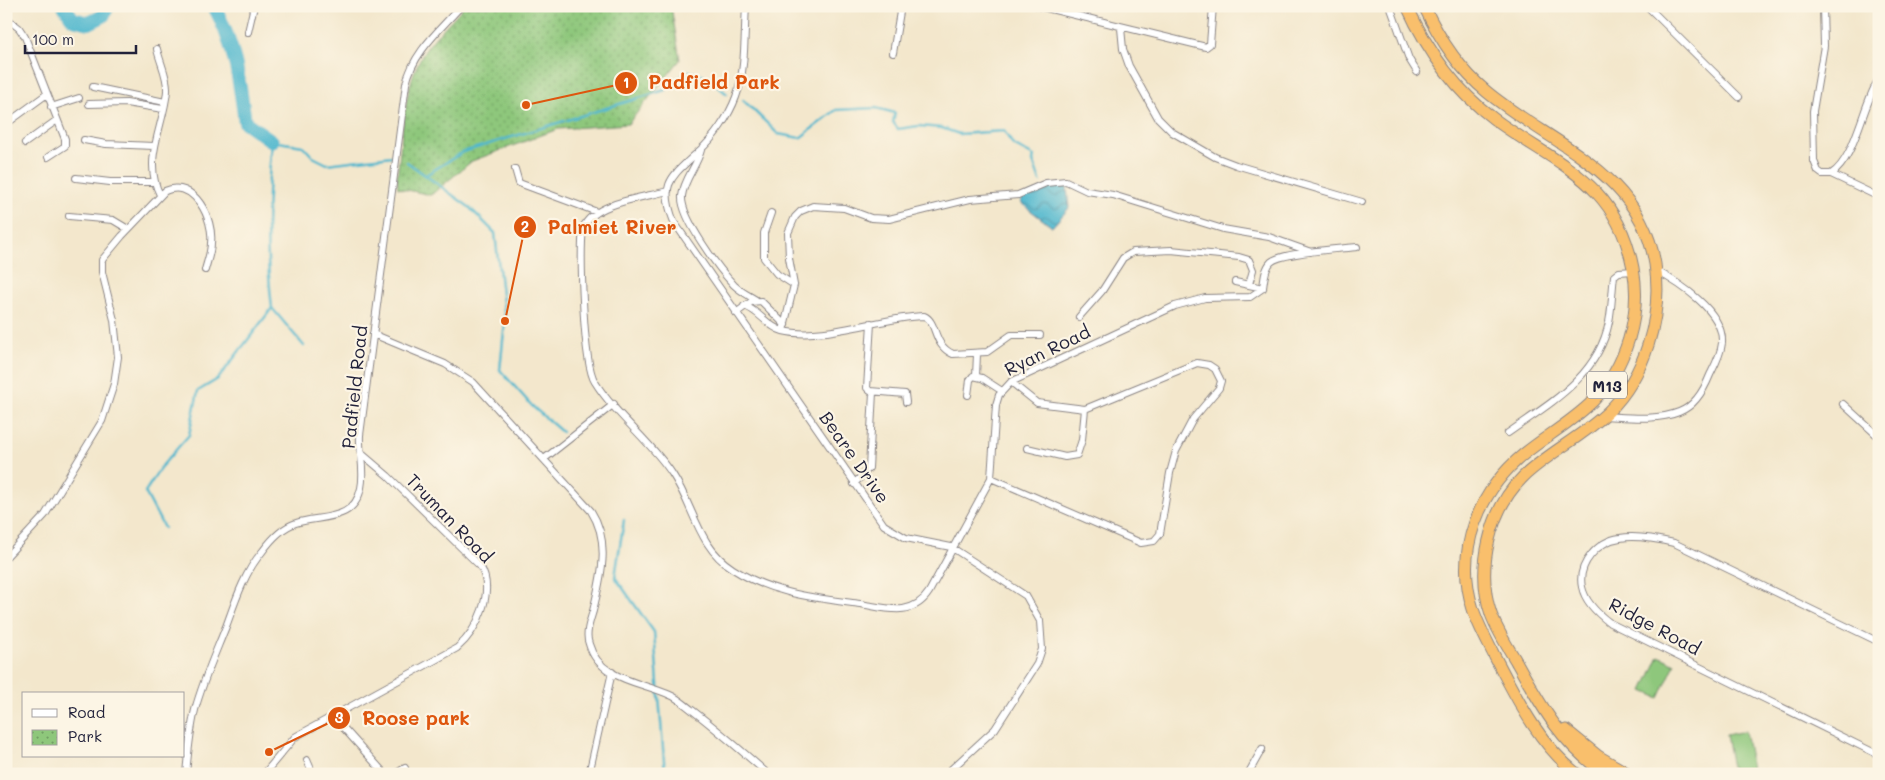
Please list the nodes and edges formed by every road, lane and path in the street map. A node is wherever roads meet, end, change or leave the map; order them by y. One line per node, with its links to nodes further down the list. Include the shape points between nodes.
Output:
1 (254, 6): 14 (street)
2 (460, 6): 60 (street, Padfield Road, via 420,53 409,73)
3 (746, 6): 31 (street, via 736,97)
4 (901, 6): 16 (street)
5 (1038, 6): 13 (street)
6 (1213, 6): 13 (street, via 1209,46)
7 (1390, 6): 17 (street)
8 (1407, 6): 48 (highway, M13, via 1426,46 1457,85 1494,118 1579,175 1601,196 1626,239)
9 (1424, 6): 49 (highway, M13, via 1456,58 1486,90 1594,165 1622,192 1641,222)
10 (1647, 6): 21 (street)
11 (1823, 6): 34 (street, via 1823,64 1813,111 1812,141 1818,171)
12 (6, 18): 20 (street, via 19,28 25,38)
13 (1121, 28): 40 (street, via 1122,48 1129,66 1154,112 1172,132 1215,156)
14 (248, 32)
15 (157, 49): 25 (street, via 167,87)
16 (893, 53)
17 (1417, 72)
18 (1879, 79): 34 (street, via 1850,148)
19 (93, 87): 25 (street)
20 (47, 94): 24 (street); 27 (street)
21 (1739, 97)
22 (79, 98): 24 (street)
23 (89, 104): 25 (street)
24 (52, 106): 26 (street)
25 (164, 106): 30 (street)
26 (56, 120): 29 (street); 32 (street, via 66,145)
27 (6, 124)
28 (84, 140): 30 (street)
29 (25, 143)
30 (154, 146): 36 (street)
31 (701, 150): 37 (street, via 680,167); 54 (street, via 683,189 682,205 693,227 734,284)
32 (48, 157)
33 (515, 169): 41 (street, via 520,183)
34 (1831, 174): 39 (street)
35 (76, 178): 36 (street)
36 (155, 182): 38 (street)
37 (668, 191): 41 (street); 56 (street, Beare Drive, via 670,212 679,231)
38 (160, 195): 44 (street); 47 (street, via 170,188 180,189 190,192 202,206 211,238)
39 (1879, 197)
40 (1362, 202)
41 (597, 212): 69 (street, via 586,221 582,237 585,338 593,380)
42 (771, 213): 52 (street, via 764,233 764,258 776,274)
43 (69, 216): 44 (street, via 113,220)
44 (128, 229): 81 (street, via 102,260 118,357 109,401 91,440 45,515)
45 (1357, 247): 46 (street)
46 (1311, 252): 52 (street, via 1269,237 1223,229 1056,180 1018,195 970,199 889,219 871,218 844,208 806,208 796,217 788,233 788,258); 53 (street, via 1275,259 1268,265)
47 (205, 270)
48 (1633, 270): 73 (street, via 1614,276 1606,333 1594,361 1583,376 1561,396); 99 (highway, M13, via 1630,331 1626,349 1612,378 1591,402 1524,454 1498,480 1474,523 1467,560 1470,598 1482,631 1532,725 1554,753)
49 (1655, 270): 72 (highway, M13, via 1656,309 1646,348 1634,377); 72 (street, via 1711,312 1721,334 1719,354 1701,392 1681,412 1664,416)
50 (1235, 282): 51 (street)
51 (1249, 284): 53 (street); 57 (street, via 1252,267 1249,260 1142,250 1123,258 1102,291)
52 (794, 285): 59 (street)
53 (1263, 288): 64 (street, Ryan Road, via 1250,297 1205,298 1175,306)
54 (756, 300): 55 (street); 59 (street, via 767,305)
55 (744, 306): 56 (street); 59 (street, via 751,308 767,323)
56 (736, 313): 79 (street, Beare Drive)
57 (1078, 316)
58 (871, 323): 59 (street, via 820,332); 62 (street, via 924,316 930,320 936,338 947,351); 66 (street, via 866,386)
59 (786, 329)
60 (373, 334): 76 (street, Padfield Road, via 360,435); 77 (street, via 461,373 482,391)
61 (1040, 335): 62 (street, via 1011,335 991,350)
62 (977, 354): 63 (street)
63 (976, 376): 65 (street); 67 (street, via 970,380)
64 (1011, 382): 65 (street, Ryan Road); 71 (street, via 1037,403)
65 (1002, 391): 78 (street, Ryan Road, via 994,416)
66 (873, 392): 68 (street, via 904,393); 79 (street, via 869,468)
67 (968, 395)
68 (906, 402)
69 (614, 404): 77 (street); 80 (street, via 672,473 709,548 735,570 759,582 808,597 907,610 925,598)
70 (1843, 404): 74 (street)
71 (1085, 409): 75 (street, via 1077,455 1066,456); 78 (street, via 1197,363 1209,365 1219,374 1221,381 1216,394 1193,420 1176,451 1163,529 1154,540 1141,543)
72 (1603, 416): 84 (highway, M13, via 1520,480 1503,506 1490,536 1485,583 1492,614)
73 (1508, 433)
74 (1879, 437)
75 (1027, 448)
76 (361, 453): 85 (street, Truman Road, via 480,566 486,579 486,591 470,634 457,648); 90 (street, Padfield Road, via 363,480 354,505 331,518 292,524 266,546 251,567 200,696 193,720)
77 (544, 459): 83 (street, via 591,511 602,534 603,559 588,639 598,661)
78 (991, 478): 80 (street, Ryan Road)
79 (854, 484): 80 (street, Beare Drive, via 884,525 918,542)
80 (951, 547): 97 (street, via 1026,596 1040,621 1042,649 1037,664 995,729)
81 (6, 556)
82 (1879, 642): 87 (street, Ridge Road, via 1674,543 1636,538 1610,541 1591,555 1582,574 1586,597 1610,623)
83 (612, 672): 95 (street); 96 (street, via 672,695)
84 (1543, 708): 100 (highway, M13, via 1570,746); 101 (highway, via 1584,746)
85 (334, 714): 91 (street, Truman Road, via 295,737); 93 (street)
86 (1262, 749): 98 (street)
87 (1879, 755)
88 (307, 760): 92 (street)
89 (404, 768): 94 (street)
90 (186, 774)
91 (264, 774)
92 (313, 774)
93 (385, 774)
94 (394, 774)
95 (589, 774)
96 (768, 774)
97 (946, 774)
98 (1248, 774)
99 (1577, 774)
100 (1606, 774)
101 (1629, 774)

